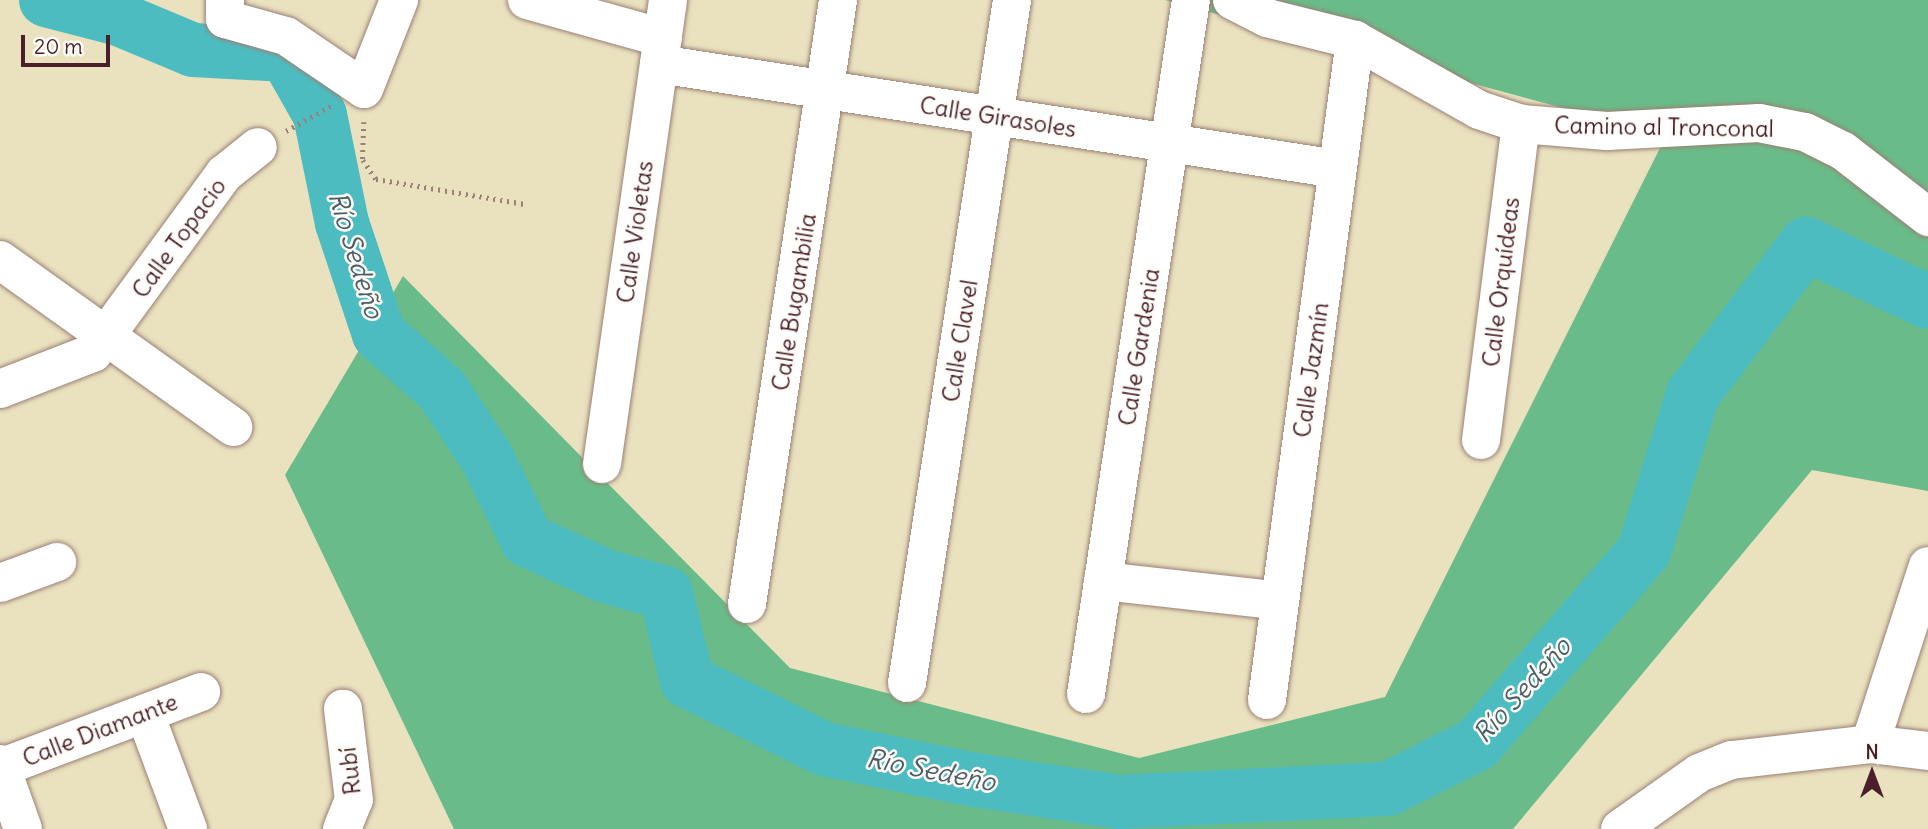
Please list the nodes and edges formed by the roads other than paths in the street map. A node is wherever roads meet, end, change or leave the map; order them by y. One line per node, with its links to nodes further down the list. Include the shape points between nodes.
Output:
1 (399, 0): 8 (street, via 353,94 286,36 225,19)
2 (527, 0): 10 (street, Calle Girasoles)
3 (668, 0): 10 (street, Calle Violetas)
4 (838, 0): 11 (street, Calle Bugambilia)
5 (1012, 0): 12 (street, Calle Clavel)
6 (1191, 0): 14 (street, Calle Gardenia)
7 (1232, 0): 9 (street, Camino al Tronconal, via 1267,18)
8 (223, 6)
9 (1355, 40): 13 (street, Camino al Tronconal, via 1479,110); 16 (street, Calle Jazmín)
10 (661, 51): 11 (street, Calle Girasoles); 23 (street, Calle Violetas)
11 (828, 90): 12 (street, Calle Girasoles); 29 (street, Calle Bugambilia)
12 (995, 117): 14 (street, Calle Girasoles); 30 (street, Calle Clavel)
13 (1521, 124): 17 (street, Camino al Tronconal, via 1607,131 1759,124 1805,132 1843,151); 22 (street, Calle Orquídeas)
14 (1170, 142): 16 (street, Calle Girasoles); 26 (street, Calle Gardenia)
15 (258, 147): 19 (street, Calle Topacio, via 224,174)
16 (1337, 169): 28 (street, Calle Jazmín)
17 (1928, 217)
18 (0, 260): 19 (street)
19 (108, 338): 20 (street, Calle Topacio, via 76,361); 21 (street)
20 (0, 389)
21 (233, 427)
22 (1481, 440)
23 (602, 464)
24 (57, 562): 27 (street)
25 (1928, 566): 36 (street)
26 (1103, 581): 28 (street); 32 (street, Calle Gardenia)
27 (0, 583)
28 (1280, 601): 33 (street, Calle Jazmín)
29 (747, 604)
30 (907, 682)
31 (201, 692): 35 (street, Calle Diamante)
32 (1086, 694)
33 (1267, 700)
34 (343, 709): 42 (street, Rubí, via 354,800)
35 (145, 714): 38 (street, Calle Diamante); 41 (street)
36 (1870, 744): 37 (street); 39 (street, via 1732,760)
37 (1928, 751)
38 (0, 767): 40 (street)
39 (1641, 822)
40 (23, 829)
41 (188, 829)
42 (342, 829)

